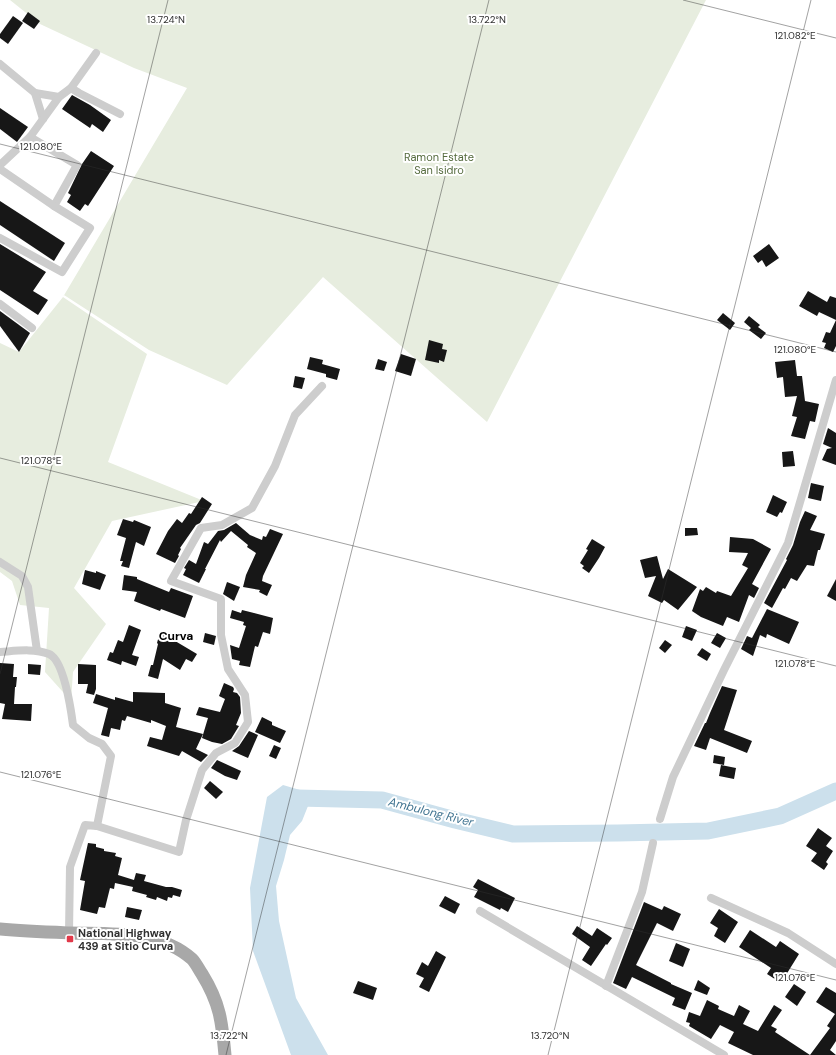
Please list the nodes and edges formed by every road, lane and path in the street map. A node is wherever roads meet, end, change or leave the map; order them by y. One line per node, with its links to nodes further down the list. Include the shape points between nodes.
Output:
1 (96, 53): 3 (street)
2 (0, 64): 4 (street)
3 (72, 88): 5 (street); 6 (street)
4 (35, 93): 5 (street); 7 (street)
5 (60, 97): 7 (street)
6 (120, 114)
7 (43, 119): 8 (street)
8 (30, 137): 9 (street); 11 (street, via 77,165)
9 (0, 165)
10 (0, 169): 11 (street)
11 (54, 206): 12 (street, via 90,228 62,272)
12 (0, 238)
13 (0, 304): 14 (street)
14 (32, 328)
15 (836, 380): 20 (street, via 788,543 673,777)
16 (322, 386): 21 (street, via 294,415 275,466 252,508 222,524 201,528 171,581 221,599 221,635 228,669 245,694 248,722 234,743 216,753 202,770 179,852)
17 (0, 562): 18 (street, via 22,576 28,587)
18 (37, 651): 19 (street); 21 (street, via 51,654 58,665 71,707 73,725 89,738 102,744 111,756)
19 (0, 652)
20 (660, 819)
21 (97, 826): 26 (street, via 85,825 70,867)
22 (653, 843): 28 (street, via 642,892)
23 (711, 898): 27 (street, via 788,933)
24 (480, 911): 28 (street)
25 (0, 929): 26 (main road)
26 (69, 933): 29 (main road, via 120,934 167,943 192,960 210,987 218,1006)
27 (836, 964)
28 (606, 986): 30 (street)
29 (225, 1055)
30 (724, 1055)

